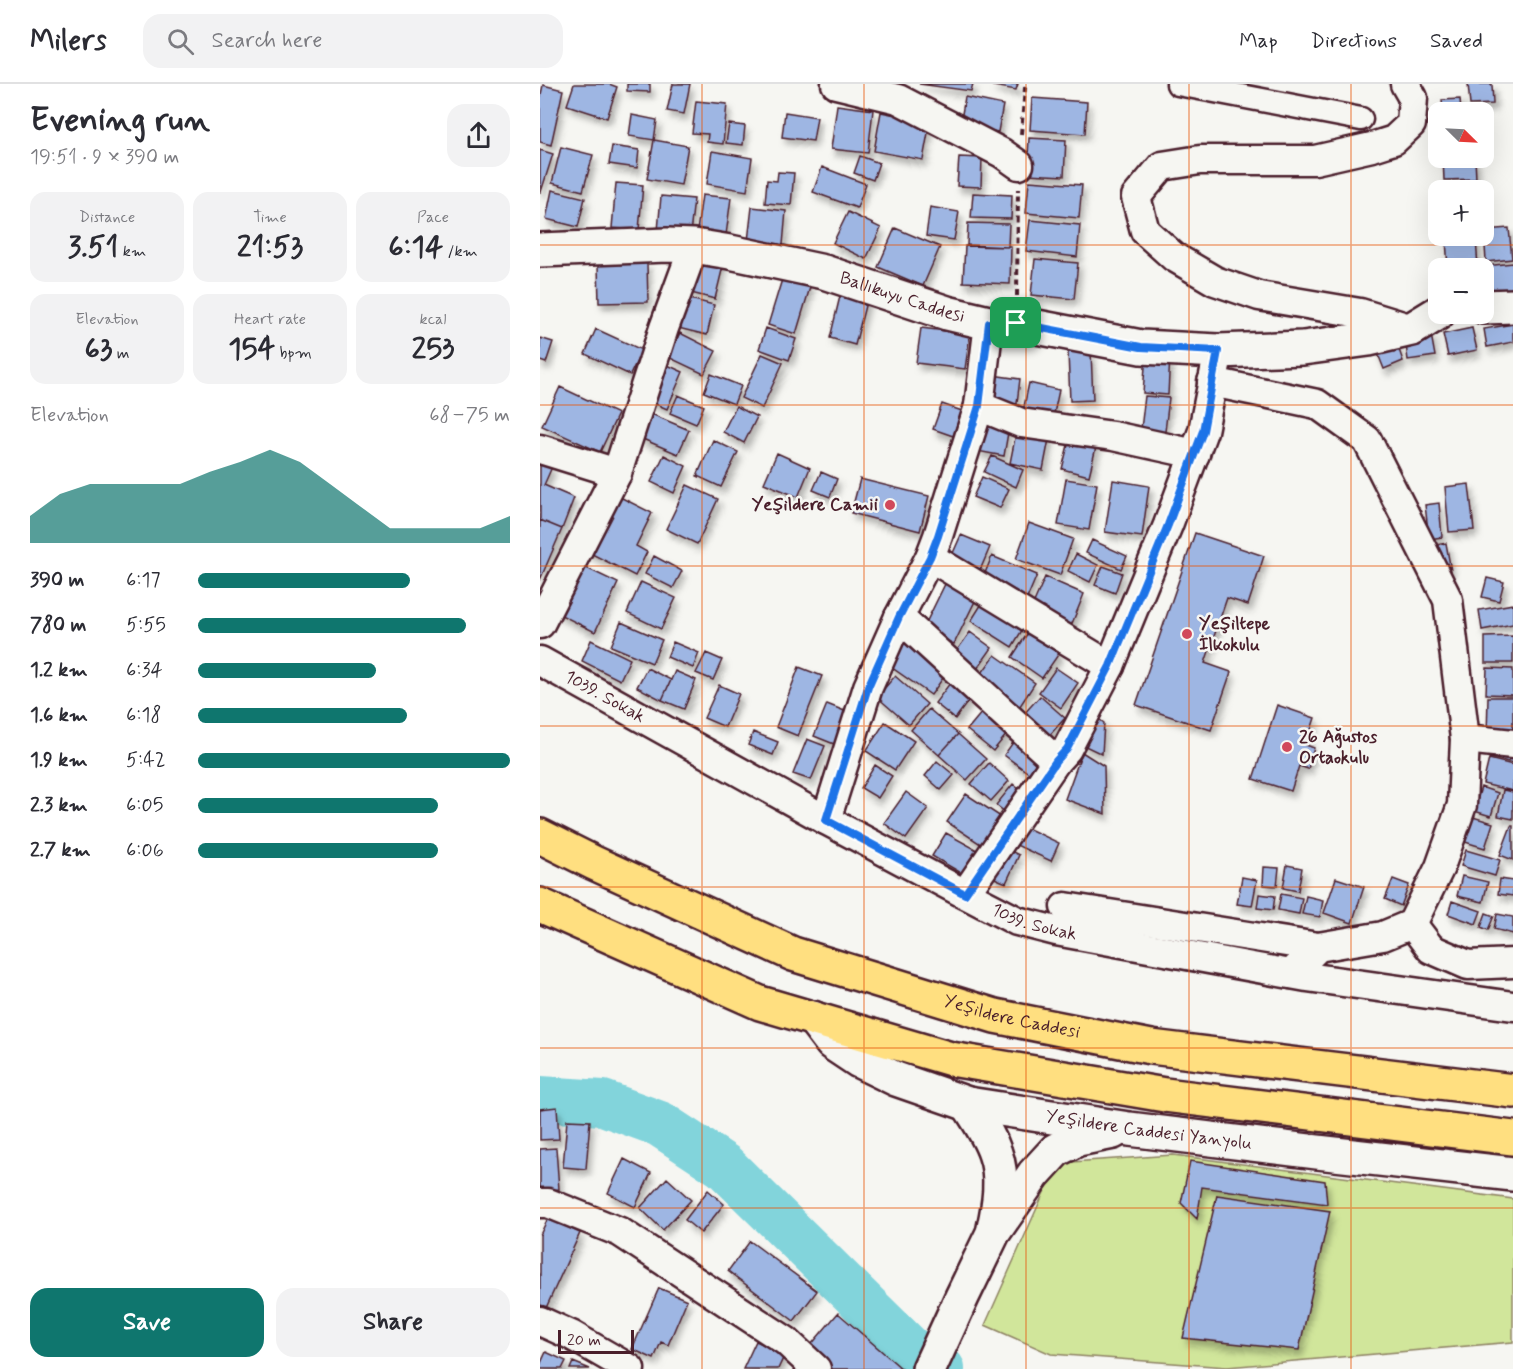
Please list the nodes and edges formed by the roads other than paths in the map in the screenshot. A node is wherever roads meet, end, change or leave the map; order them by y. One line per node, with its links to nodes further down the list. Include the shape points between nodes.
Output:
1 (836, 84): 5 (street, via 898,99)
2 (1178, 84): 4 (street)
3 (1405, 84): 10 (street, via 1413,98 1412,124 1394,140 1315,160 1200,160 1162,165 1136,197 1145,231 1174,257 1215,281 1259,296)
4 (1361, 119)
5 (1019, 165)
6 (694, 246): 7 (main road, Ballıkuyu Caddesi); 11 (main road, Ballıkuyu Caddesi, via 824,272 948,313); 16 (street)
7 (540, 250)
8 (1513, 306): 9 (main road)
9 (1494, 307)
10 (1425, 321): 12 (main road, Ballıkuyu Caddesi, via 1369,339)
11 (1003, 323): 12 (main road, Ballıkuyu Caddesi, via 1141,347); 13 (street)
12 (1215, 366): 15 (street); 22 (street, via 1317,404 1367,440 1448,600)
13 (979, 406): 15 (street, via 1021,423 1113,436); 17 (street)
14 (540, 449): 16 (street)
15 (1195, 454): 21 (street)
16 (617, 472): 19 (street)
17 (930, 557): 18 (street); 21 (street)
18 (899, 617): 24 (street); 25 (street, via 868,687)
19 (540, 624)
20 (540, 661): 25 (street, 1039. Sokak)
21 (1110, 666): 24 (street, via 1067,749)
22 (1465, 739): 23 (street); 30 (street, via 1462,805 1440,867)
23 (1513, 744)
24 (1056, 761): 27 (street)
25 (826, 820): 27 (street, 1039. Sokak)
26 (540, 836): 36 (highway, Yeşildere Caddesi, via 793,954 995,1016 1151,1047)
27 (965, 894): 33 (street, 1039. Sokak, via 1017,921 1056,931)
28 (540, 904): 35 (highway, via 760,1003)
29 (1065, 907): 31 (street)
30 (1412, 924): 31 (street, via 1383,936); 32 (street, via 1431,949 1468,965)
31 (1318, 948): 33 (street)
32 (1513, 963)
33 (1291, 974): 34 (street, 1039. Sokak)
34 (1513, 1006)
35 (813, 1018): 37 (main road, Yeşildere Caddesi Yanyolu, via 832,1043 859,1061 896,1079); 39 (highway, via 951,1059 1165,1095)
36 (1513, 1091)
37 (968, 1104): 38 (main road, Yeşildere Caddesi Yanyolu); 42 (main road, via 996,1155 1000,1179)
38 (1129, 1129): 40 (main road, Yeşildere Caddesi Yanyolu); 42 (main road, via 1078,1139 1056,1150 1034,1174)
39 (1513, 1138)
40 (1513, 1174)
41 (540, 1203): 45 (street, via 620,1232 786,1341)
42 (993, 1233): 46 (main road)
43 (540, 1321): 44 (street)
44 (630, 1369)
45 (816, 1369)
46 (929, 1369)

